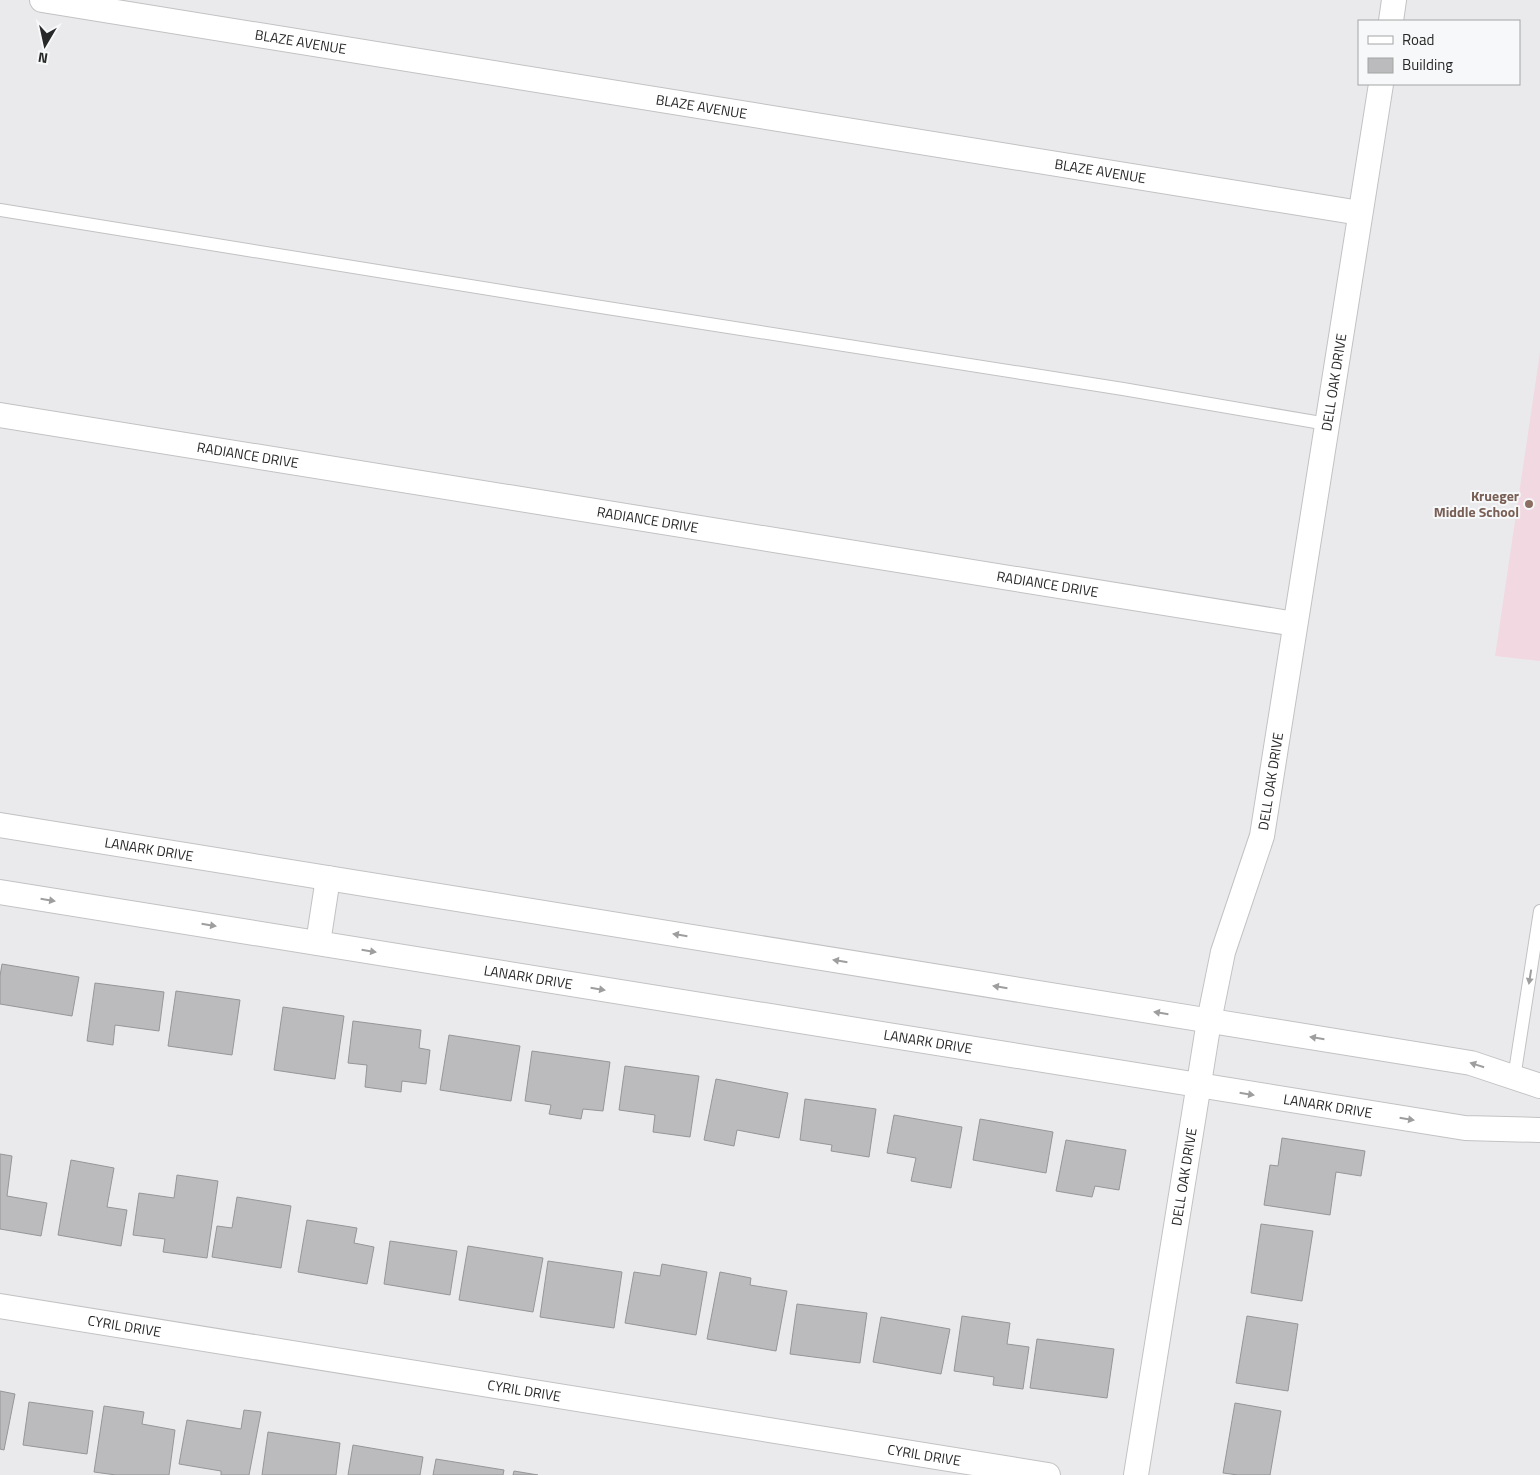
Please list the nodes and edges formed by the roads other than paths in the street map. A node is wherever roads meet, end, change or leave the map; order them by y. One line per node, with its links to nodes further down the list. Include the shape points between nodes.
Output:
1 (42, 0): 6 (street, BLAZE AVENUE)
2 (1394, 0): 3 (street)
3 (1391, 20)
4 (1381, 85): 6 (street, DELL OAK DRIVE)
5 (0, 210): 8 (lane, via 1114,387)
6 (1360, 213): 8 (street, DELL OAK DRIVE)
7 (0, 415): 9 (street, RADIANCE DRIVE)
8 (1327, 424): 9 (street, DELL OAK DRIVE)
9 (1295, 624): 15 (street, DELL OAK DRIVE, via 1262,836 1223,952)
10 (0, 825): 11 (street, LANARK DRIVE)
11 (328, 878): 14 (street); 15 (street, LANARK DRIVE, one-way to 11)
12 (0, 892): 14 (street, LANARK DRIVE, one-way to 14)
13 (1540, 912): 16 (lane, one-way to 16)
14 (318, 943): 17 (street, LANARK DRIVE, one-way to 17)
15 (1209, 1021): 16 (street, LANARK DRIVE, one-way to 15, via 1471,1063); 17 (street, DELL OAK DRIVE)
16 (1514, 1078): 18 (street, LANARK DRIVE)
17 (1198, 1086): 19 (street, LANARK DRIVE, one-way to 19, via 1466,1128); 22 (street, DELL OAK DRIVE)
18 (1540, 1086)
19 (1540, 1130)
20 (0, 1306): 21 (street, CYRIL DRIVE)
21 (1048, 1475)
22 (1136, 1475)

